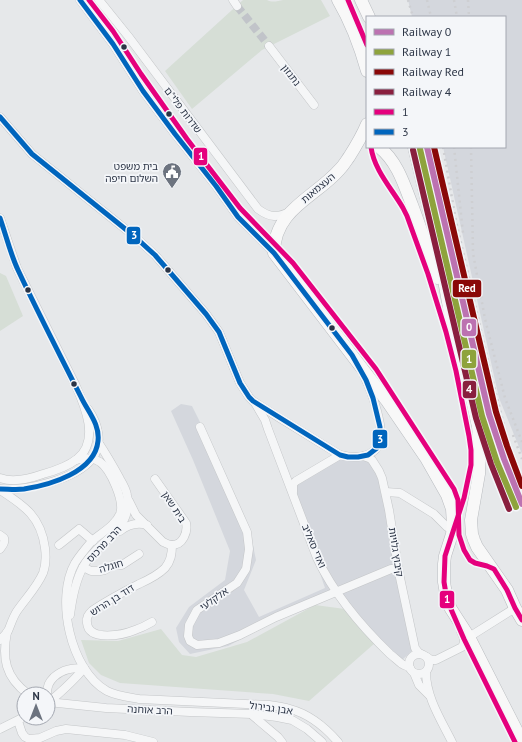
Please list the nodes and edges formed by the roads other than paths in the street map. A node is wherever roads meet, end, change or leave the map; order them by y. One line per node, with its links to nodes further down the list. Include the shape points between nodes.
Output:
1 (80, 0): 19 (street, שדרות פלי"ם, via 113,44 143,91 238,217)
2 (99, 0): 17 (street, שדרות פלי"ם, via 258,209 265,214 276,216)
3 (338, 0): 7 (highway, via 356,38)
4 (361, 0): 5 (highway)
5 (369, 16)
6 (269, 46): 8 (street, נתנזון)
7 (366, 68)
8 (314, 105)
9 (0, 117): 11 (street)
10 (0, 122): 11 (street)
11 (8, 127): 22 (street, ואדי סאליב, via 32,154 155,255 219,332 240,383)
12 (366, 127): 16 (highway, העצמאות)
13 (366, 145): 16 (highway)
14 (380, 148): 20 (highway, via 397,168 403,181)
15 (414, 148): 20 (highway, via 438,247)
16 (352, 152): 17 (highway, העצמאות, via 340,170)
17 (293, 209): 19 (highway, העצמאות, via 277,232)
18 (0, 218): 23 (street, via 17,268)
19 (274, 253): 21 (highway, שדרות פלי"ם)
20 (451, 319): 50 (highway, via 478,427 479,474 471,520 472,534 477,547)
21 (352, 355): 27 (street, via 366,380 380,427 379,444 372,452); 55 (highway, שדרות פלי"ם, via 426,458 449,499 453,525 445,556 445,591 451,609)
22 (253, 401): 26 (street); 34 (street, ואדי סאליב, via 268,428)
23 (83, 402): 25 (street, via 97,425); 29 (street, via 88,422 88,441)
24 (200, 427): 48 (street, אלקלעי, via 247,532 249,549 246,569 237,583 197,610 189,625 190,641 197,645 218,643)
25 (98, 442): 28 (street); 35 (street, הרב מרכוס, via 113,465)
26 (340, 455): 27 (street); 34 (street, via 296,481 292,487)
27 (362, 456): 33 (street, קיבוץ גלויות, via 375,464)
28 (92, 459): 29 (street); 32 (street, via 80,469 56,481 21,489); 40 (street, הרב מרכוס, via 106,469 121,503 120,513 114,523)
29 (76, 460): 30 (street, via 33,478)
30 (2, 479)
31 (155, 479): 42 (street, בית שאן, via 184,519 187,528 184,538)
32 (0, 489): 54 (street, via 38,522 46,559 43,573)
33 (386, 492): 37 (street, via 400,493 434,514); 46 (street, קיבוץ גלויות)
34 (293, 494): 47 (street, ואדי סאליב, via 317,558)
35 (127, 495): 36 (street, via 135,512); 39 (street, הרב מרכוס, via 126,516)
36 (148, 525): 39 (street, via 135,523); 42 (street, via 163,542)
37 (447, 527)
38 (0, 535): 43 (street, via 5,541)
39 (112, 536): 45 (street, הרב מרכוס, via 93,552)
40 (93, 541): 41 (street, via 79,529); 53 (street, הרב מרכוס, via 79,556 68,580 66,601)
41 (58, 545)
42 (172, 545): 52 (street, דוד בן הרוש, via 170,561 165,568 99,606 88,614 86,620 91,631 109,636 135,630)
43 (0, 549)
44 (139, 554): 45 (street, חוגלה, via 122,565 113,565 105,570 94,571)
45 (83, 567): 53 (street, הרב מרכוס, via 74,592)
46 (399, 573): 47 (street, via 396,569 391,569); 57 (street, קיבוץ גלויות, via 415,648)
47 (337, 592): 48 (street); 49 (street, ואדי סאליב)
48 (323, 597): 49 (street, via 335,598)
49 (345, 603): 59 (street, ואדי סאליב, via 377,641)
50 (518, 607): 51 (highway); 55 (street)
51 (522, 620)
52 (152, 622)
53 (69, 628): 58 (street, הרב מרכוס, via 75,652)
54 (7, 631): 56 (street); 61 (street, via 6,665)
55 (467, 638): 57 (street, via 462,647 436,660); 71 (highway, שדרות פלי"ם)
56 (0, 640)
57 (424, 656): 59 (street, via 412,656 409,662); 60 (street, via 429,666)
58 (84, 668): 62 (street, via 66,669 50,681); 64 (street); 66 (street, הרב אוחנה, via 106,690 119,696)
59 (412, 671): 60 (street, via 420,674); 63 (street, via 419,685)
60 (426, 672): 63 (street)
61 (20, 686)
62 (48, 686)
63 (429, 695): 76 (street)
64 (56, 696)
65 (56, 703): 67 (street, הרב אוחנה, via 106,708)
66 (242, 704): 75 (street, אבן גבירול, via 290,708 318,723)
67 (252, 714): 73 (street); 74 (street, אבן גבירול, via 292,720 308,729)
68 (16, 721): 70 (street)
69 (20, 726): 72 (street, via 22,733 29,740 66,729 125,734)
70 (0, 729)
71 (522, 741)
72 (153, 742)
73 (282, 742)
74 (322, 742)
75 (338, 742)
76 (452, 742)

